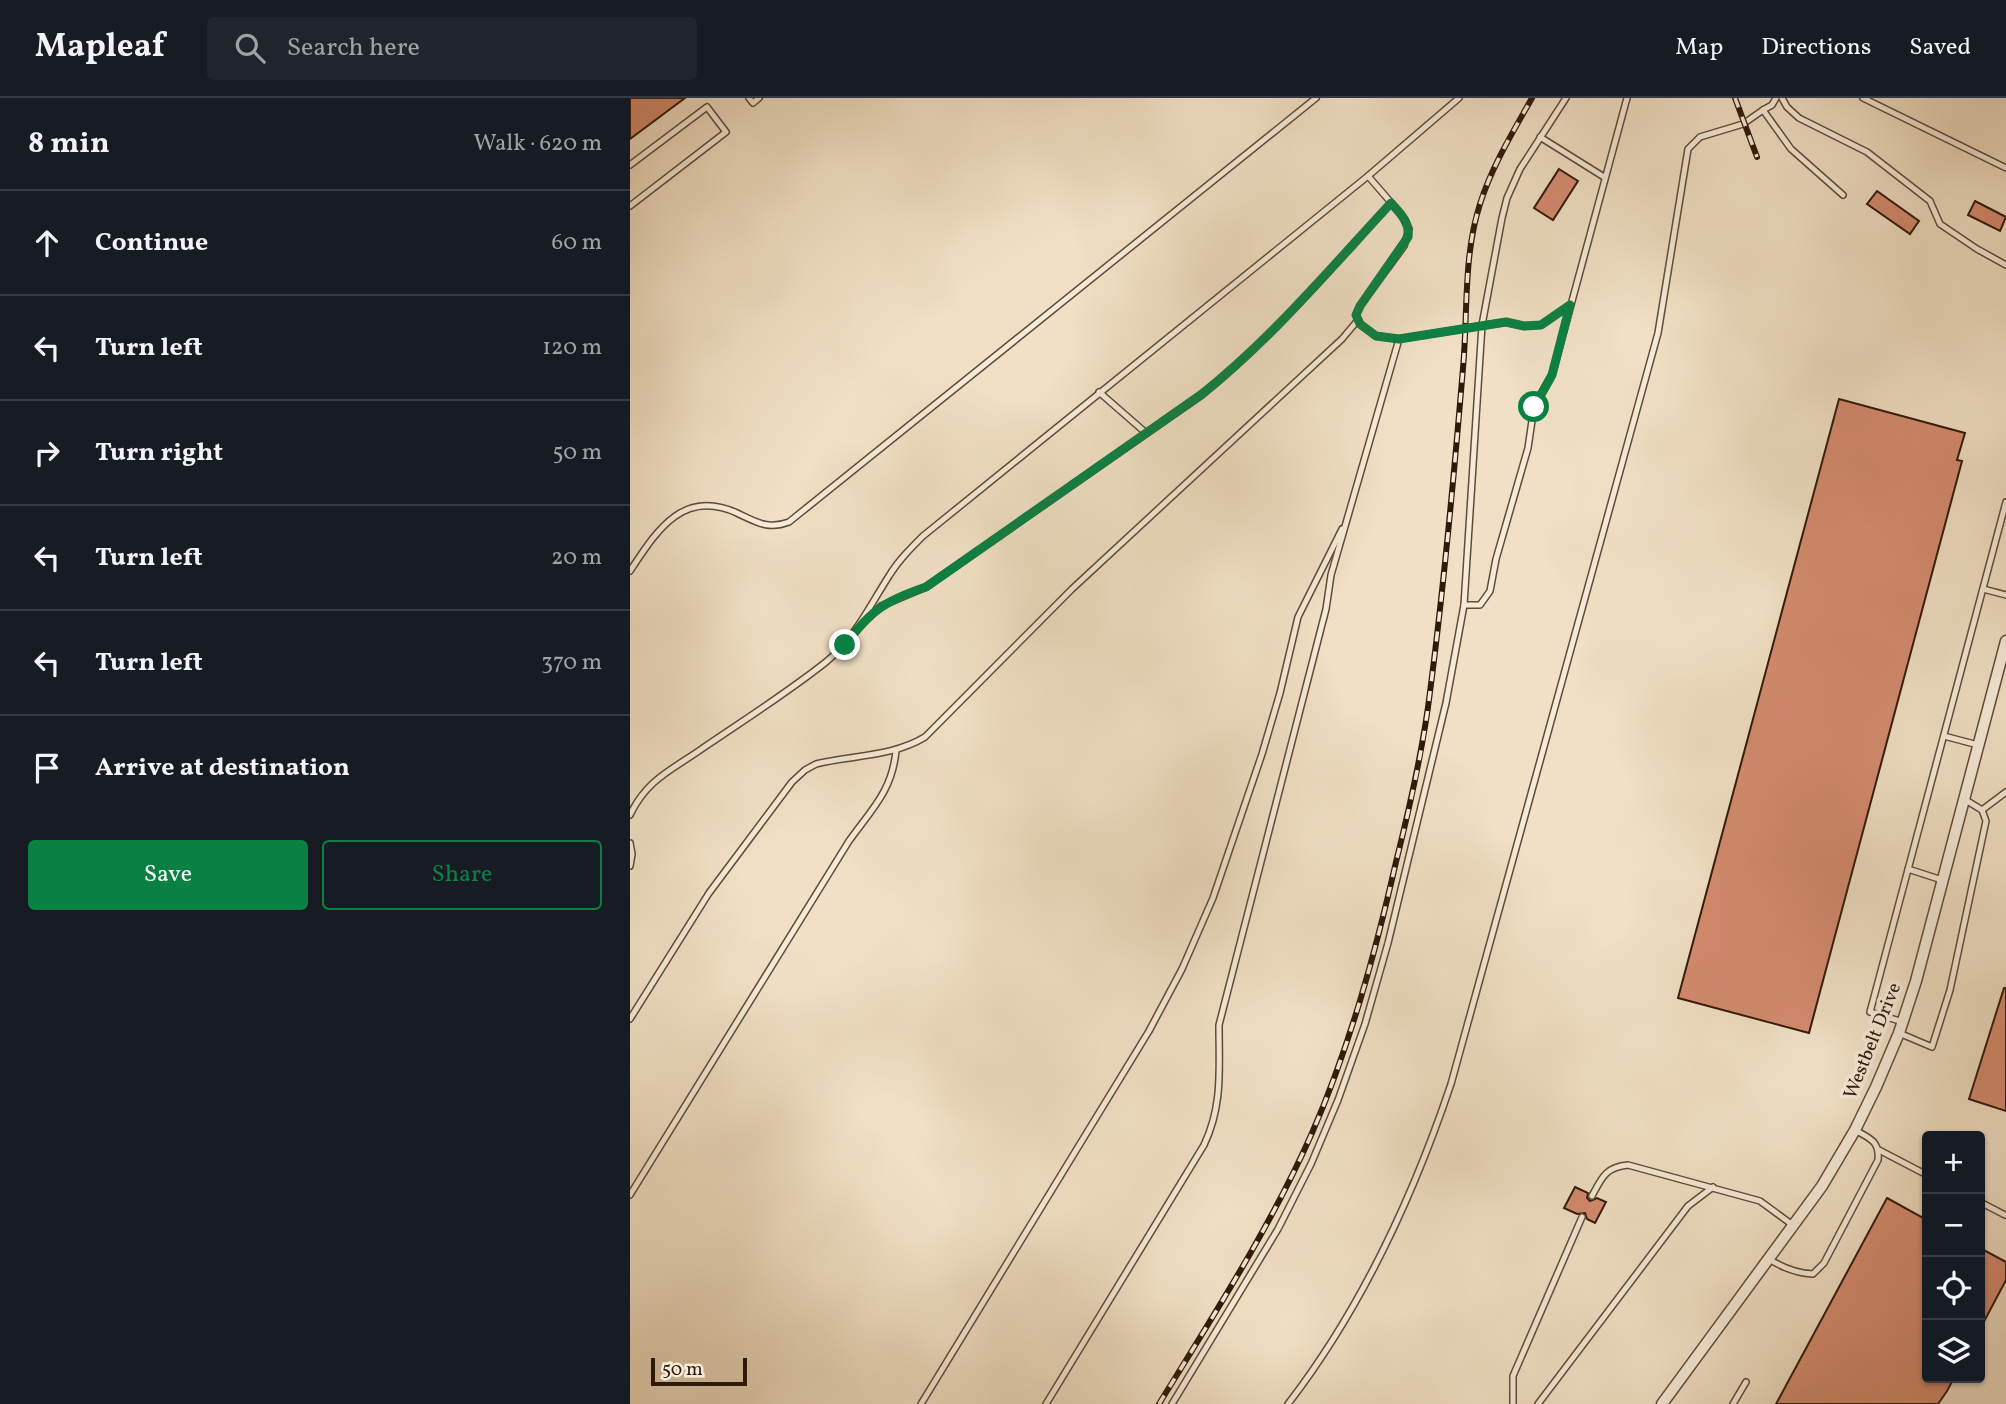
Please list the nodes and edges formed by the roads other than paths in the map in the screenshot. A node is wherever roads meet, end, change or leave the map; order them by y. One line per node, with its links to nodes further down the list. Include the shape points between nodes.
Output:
1 (749, 98): 2 (lane, via 753,103)
2 (759, 98)
3 (1316, 98): 28 (lane, via 789,522 765,525 713,506 687,509 664,523)
4 (1460, 98): 14 (lane)
5 (1566, 98): 11 (lane)
6 (1628, 98): 15 (lane)
7 (1776, 98): 10 (lane)
8 (1782, 98): 19 (lane, via 1799,118 1867,152 1930,201 1940,223)
9 (1863, 98): 13 (lane)
10 (1763, 110): 16 (lane, via 1791,149); 63 (lane, via 1743,124 1700,137 1688,149 1658,333 1451,1084 1387,1243 1345,1319)
11 (1541, 137): 15 (lane); 22 (lane, via 1507,198)
12 (630, 165): 18 (lane, via 707,107 726,132)
13 (2006, 168)
14 (1368, 176): 17 (lane); 24 (lane)
15 (1604, 177): 20 (lane)
16 (1843, 195)
17 (1391, 203): 21 (lane, via 1406,222 1408,237 1360,306); 25 (lane, via 1242,362)
18 (630, 206)
19 (2006, 265)
20 (1570, 305): 22 (lane, via 1541,325); 31 (lane, via 1552,375 1534,407 1528,448 1490,591 1480,605)
21 (1357, 320): 23 (lane, via 1376,336); 37 (lane, via 1342,339 1072,589 925,737)
22 (1482, 325): 23 (lane); 31 (lane)
23 (1399, 339): 27 (lane)
24 (1099, 392): 25 (lane); 32 (lane, via 905,553)
25 (1146, 433): 32 (lane, via 926,587 881,606)
26 (2006, 502): 29 (lane)
27 (1346, 521): 60 (lane, via 1298,617 1238,830 1182,969); 61 (lane, via 1219,1025 1219,1094 1213,1126)
28 (630, 571)
29 (1983, 589): 30 (lane); 35 (lane)
30 (2006, 595)
31 (1464, 605): 62 (lane, via 1447,703 1388,943 1338,1100 1278,1229)
32 (862, 623): 41 (lane, via 825,663 656,778)
33 (2006, 641): 34 (street, Westbelt Drive)
34 (2004, 657): 36 (street, Westbelt Drive)
35 (1944, 736): 36 (lane); 44 (lane)
36 (1978, 745): 39 (street, Westbelt Drive)
37 (896, 751): 46 (lane, via 816,764 792,782 709,892); 52 (lane, via 885,793 849,841)
38 (2006, 792): 40 (lane)
39 (1964, 799): 40 (lane); 45 (street, Westbelt Drive)
40 (1982, 810): 47 (lane, via 1986,821 1950,990 1931,1047)
41 (630, 815)
42 (630, 843): 43 (lane)
43 (630, 866)
44 (1908, 869): 45 (lane); 47 (lane, via 1870,1012)
45 (1942, 880): 47 (street, Westbelt Drive)
46 (630, 1019)
47 (1901, 1028): 48 (street, Westbelt Drive)
48 (1855, 1130): 49 (lane, via 1876,1142); 57 (street, Westbelt Drive)
49 (1879, 1150): 50 (lane); 58 (lane, via 1824,1263 1813,1274 1782,1268)
50 (1922, 1172)
51 (1713, 1186): 53 (lane, via 1628,1164 1613,1166); 57 (lane, via 1760,1201); 65 (lane, via 1688,1206)
52 (630, 1195)
53 (1592, 1196)
54 (1985, 1205): 55 (lane)
55 (2005, 1215)
56 (1582, 1217): 64 (lane, via 1513,1376)
57 (1794, 1226): 58 (street, Westbelt Drive)
58 (1769, 1259): 66 (street, Westbelt Drive)
59 (1746, 1382): 67 (lane)
60 (922, 1404)
61 (1046, 1404)
62 (1172, 1404)
63 (1288, 1404)
64 (1513, 1404)
65 (1538, 1404)
66 (1662, 1404)
67 (1733, 1404)

